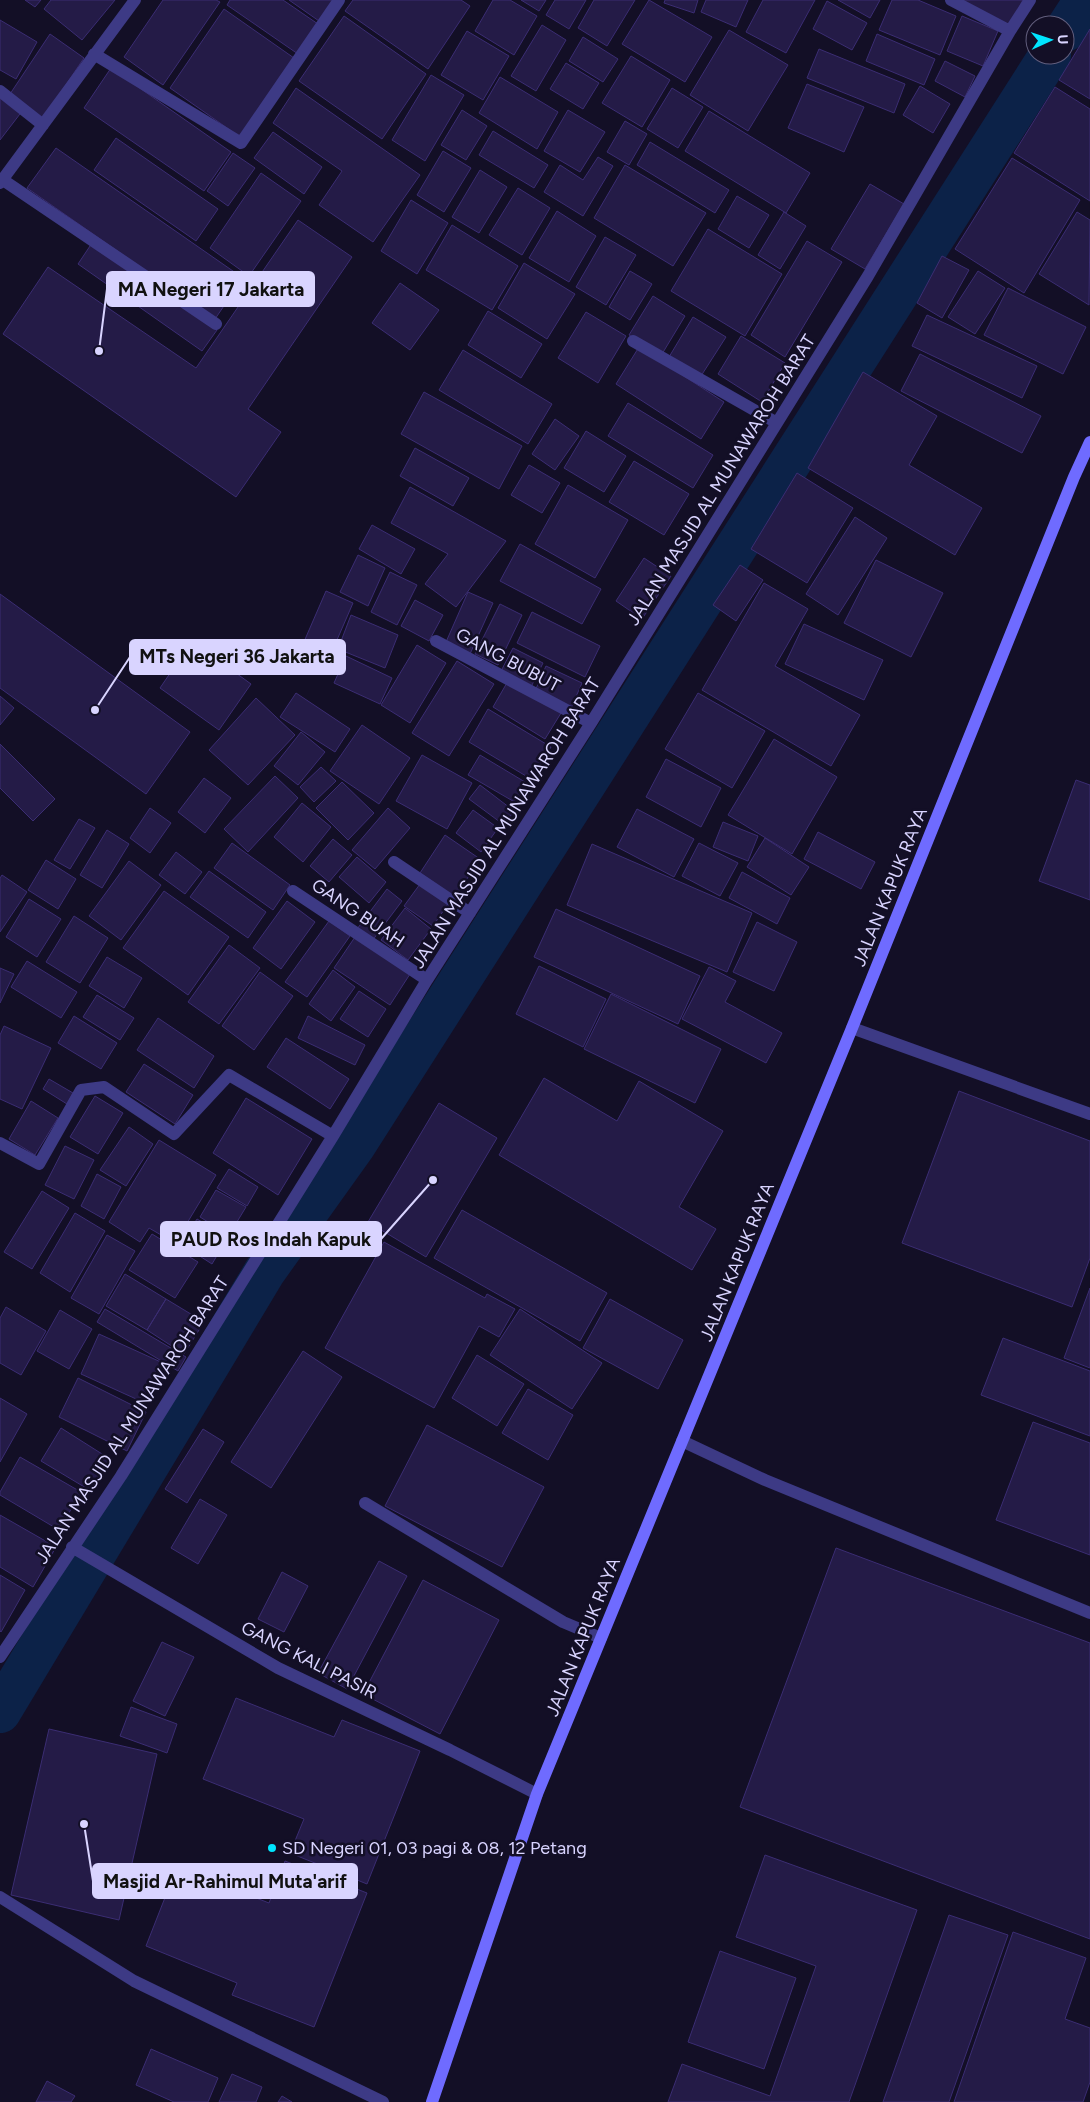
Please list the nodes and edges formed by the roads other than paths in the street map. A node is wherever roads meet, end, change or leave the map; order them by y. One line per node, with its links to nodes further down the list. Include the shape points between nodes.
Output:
1 (135, 0): 6 (street)
2 (339, 0): 6 (street, via 241,143)
3 (951, 0): 5 (street)
4 (1030, 0): 5 (street, JALAN MASJID AL MUNAWAROH BARAT)
5 (1010, 31): 12 (street, JALAN MASJID AL MUNAWAROH BARAT, via 868,276)
6 (94, 54): 8 (street)
7 (0, 91): 8 (street)
8 (43, 125): 9 (street)
9 (3, 174): 10 (street)
10 (216, 324)
11 (633, 342): 12 (street)
12 (777, 423): 15 (street, JALAN MASJID AL MUNAWAROH BARAT)
13 (1090, 442): 20 (main road, JALAN KAPUK RAYA)
14 (436, 642): 15 (street, GANG BUBUT)
15 (591, 723): 18 (street, JALAN MASJID AL MUNAWAROH BARAT)
16 (394, 862): 18 (street)
17 (293, 891): 19 (street, GANG BUAH)
18 (470, 913): 19 (street, JALAN MASJID AL MUNAWAROH BARAT)
19 (427, 980): 22 (street, JALAN MASJID AL MUNAWAROH BARAT)
20 (852, 1028): 21 (street); 24 (main road, JALAN KAPUK RAYA)
21 (1090, 1114)
22 (333, 1136): 23 (street, via 229,1075 174,1134 104,1087 81,1090 39,1164); 26 (street, JALAN MASJID AL MUNAWAROH BARAT)
23 (0, 1143)
24 (682, 1442): 27 (street, via 765,1480); 28 (main road, JALAN KAPUK RAYA)
25 (365, 1503): 28 (street, via 563,1622)
26 (76, 1549): 29 (street, JALAN MASJID AL MUNAWAROH BARAT); 30 (street, GANG KALI PASIR, via 278,1668)
27 (1090, 1613)
28 (601, 1638): 30 (main road, JALAN KAPUK RAYA)
29 (0, 1657)
30 (537, 1794): 33 (main road, JALAN KAPUK RAYA)
31 (0, 1897): 32 (street, via 134,1980)
32 (383, 2102)
33 (432, 2102)

